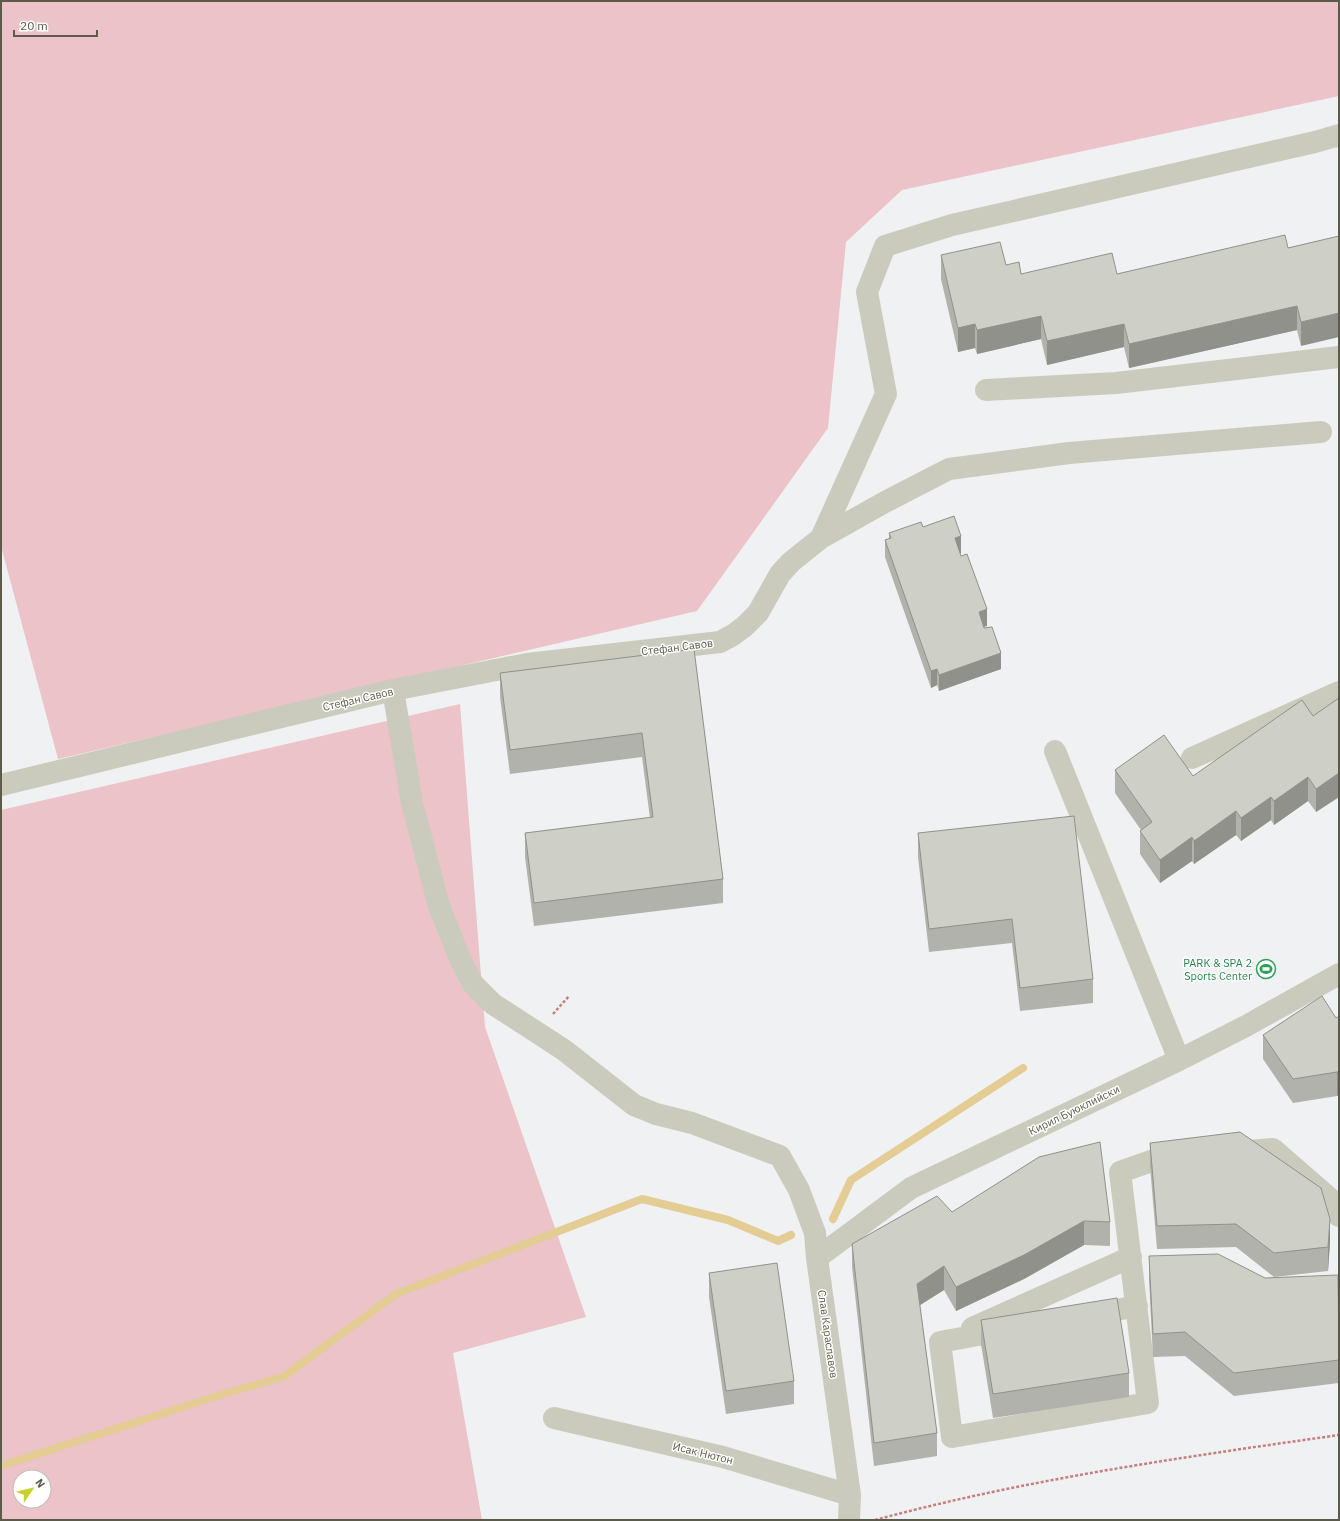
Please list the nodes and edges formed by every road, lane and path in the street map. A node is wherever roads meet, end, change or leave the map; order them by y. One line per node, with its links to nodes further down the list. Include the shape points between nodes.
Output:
1 (1339, 135): 5 (street, via 952,225 885,246 866,292 886,394)
2 (1339, 358): 3 (street, via 1116,383)
3 (986, 390)
4 (1321, 432): 5 (street, via 1069,453 949,469)
5 (822, 538): 6 (street, Стефан Савов, via 780,574 758,613 750,622 720,642 527,664)
6 (392, 690): 10 (street, Стефан Савов); 14 (street, Слав Караславов, via 412,803 439,906 473,984 493,1004 564,1050 634,1105 656,1114 692,1123 780,1156 800,1190 815,1234)
7 (1339, 692): 9 (street)
8 (1055, 751): 12 (street)
9 (1192, 758)
10 (1, 785)
11 (1339, 974): 12 (street, Кирил Буюклийски)
12 (1179, 1060): 14 (street, Кирил Буюклийски, via 911,1188)
13 (1339, 1216): 15 (street, via 1334,1202 1273,1149 1157,1159 1120,1172)
14 (817, 1258): 22 (street, Слав Караславов)
15 (1137, 1267): 16 (street); 19 (street)
16 (1136, 1306): 17 (street); 19 (street, via 1148,1404 952,1437)
17 (1068, 1318)
18 (1031, 1326): 19 (street)
19 (940, 1342)
20 (554, 1418): 22 (street, Исак Нютон, via 723,1457)
21 (1339, 1436): 24 (path, via 1180,1458 932,1504)
22 (850, 1495): 23 (street, Слав Караславов)
23 (849, 1520)
24 (875, 1520)

